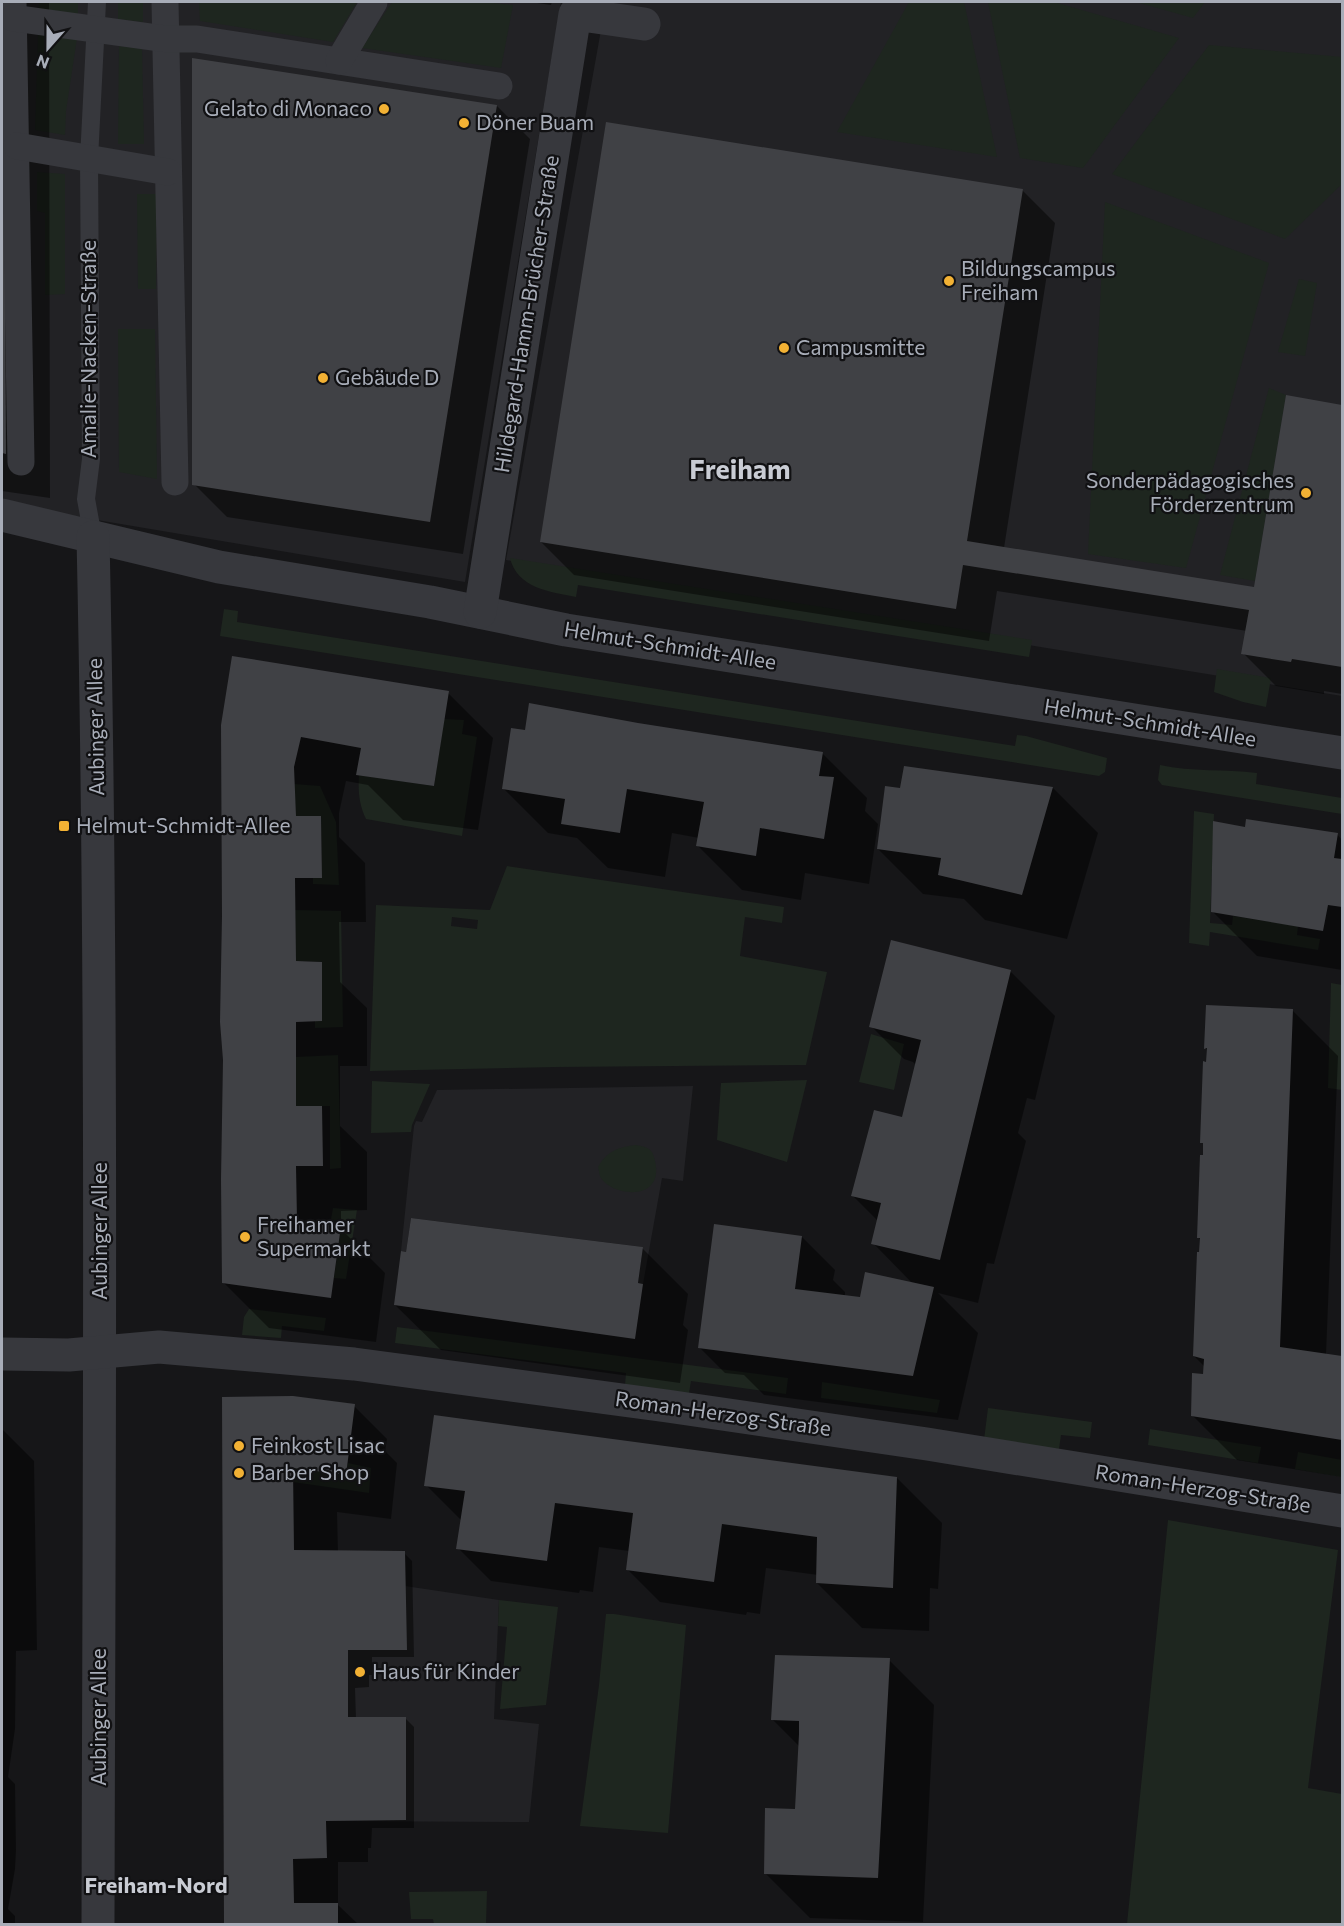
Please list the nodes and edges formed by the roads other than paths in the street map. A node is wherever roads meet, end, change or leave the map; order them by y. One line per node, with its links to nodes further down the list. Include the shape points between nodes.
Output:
1 (97, 2): 6 (lane, Amalie-Nacken-Straße)
2 (165, 2): 7 (street)
3 (374, 2): 8 (street)
4 (13, 10): 6 (street); 10 (street)
5 (645, 24): 17 (street, Hildegard-Hamm-Brücher-Straße, via 575,14)
6 (96, 29): 7 (street); 11 (lane, Amalie-Nacken-Straße)
7 (166, 39): 8 (street, via 196,39); 12 (street)
8 (339, 61): 9 (street)
9 (499, 86)
10 (17, 146): 11 (street); 13 (street)
11 (89, 159): 12 (street); 16 (lane, Amalie-Nacken-Straße, via 91,459 86,499)
12 (168, 172): 14 (street)
13 (21, 462)
14 (175, 482)
15 (2, 515): 16 (street, Helmut-Schmidt-Allee)
16 (93, 537): 17 (street, Helmut-Schmidt-Allee, via 219,567); 19 (street, Aubinger Allee)
17 (480, 612): 18 (street, Helmut-Schmidt-Allee, via 578,632)
18 (1342, 753)
19 (100, 1352): 20 (street, Roman-Herzog-Straße); 21 (street, Roman-Herzog-Straße, via 159,1347 354,1364 915,1442); 22 (street, Aubinger Allee)
20 (2, 1354)
21 (1342, 1511)
22 (98, 1924)

